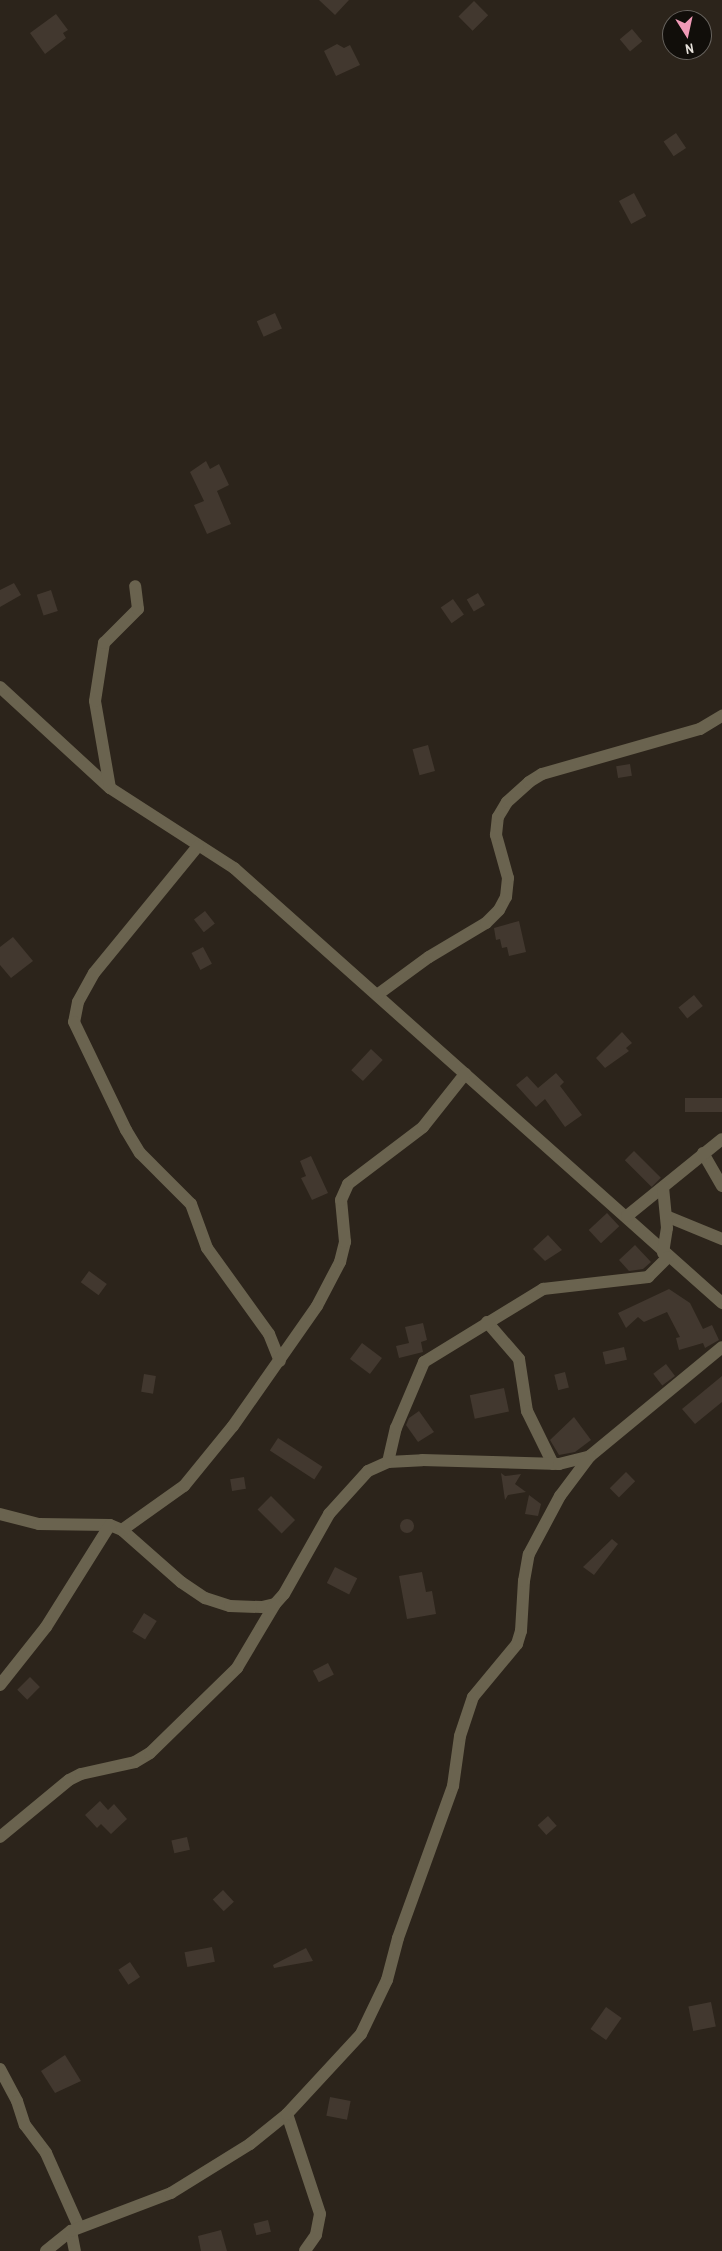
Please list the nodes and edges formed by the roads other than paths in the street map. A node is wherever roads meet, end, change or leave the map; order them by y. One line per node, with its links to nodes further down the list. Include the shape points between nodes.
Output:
1 (134, 586): 4 (street, via 138,609 104,643 95,701)
2 (0, 687): 4 (street)
3 (722, 716): 6 (street, via 700,729 542,774 529,782 507,802 498,817 496,835 508,878 506,897 499,910)
4 (110, 788): 5 (street)
5 (198, 846): 6 (street, via 234,868); 19 (street, via 94,973 78,1002 74,1022 126,1130 140,1153 191,1204 207,1248 269,1334)
6 (377, 995): 7 (street)
7 (464, 1074): 12 (street); 19 (street, via 423,1127 344,1190 341,1200 345,1242 340,1262 317,1306)
8 (722, 1139): 9 (street)
9 (703, 1153): 10 (street); 11 (street)
10 (722, 1186)
11 (663, 1187): 12 (street); 13 (street)
12 (627, 1216): 15 (street)
13 (666, 1216): 14 (street); 15 (street)
14 (722, 1239)
15 (665, 1255): 16 (street); 17 (street, via 648,1277 543,1289)
16 (722, 1303)
17 (487, 1322): 21 (street, via 424,1362 418,1370 396,1428); 22 (street, via 520,1359 527,1411)
18 (722, 1348): 20 (street)
19 (280, 1361): 25 (street, via 184,1486)
20 (590, 1456): 22 (street); 30 (street, via 560,1496 529,1554 517,1644 473,1697 460,1736 453,1786 378,2002 361,2034 340,2060)
21 (388, 1462): 22 (street); 26 (street, via 368,1471 329,1514 284,1594)
22 (553, 1464)
23 (0, 1514): 24 (street, via 39,1524)
24 (110, 1525): 25 (street); 27 (street, via 46,1627)
25 (122, 1530): 26 (street, via 181,1582 205,1598 239,1607)
26 (275, 1604): 28 (street, via 237,1668 150,1753 134,1762 81,1774 69,1780)
27 (0, 1685)
28 (0, 1837)
29 (0, 2069): 31 (street, via 17,2101 24,2125 46,2152)
30 (287, 2114): 31 (street, via 250,2144 171,2193); 34 (street, via 320,2214 316,2235)
31 (75, 2229): 32 (street); 33 (street)
32 (46, 2251)
33 (75, 2251)
34 (305, 2251)

